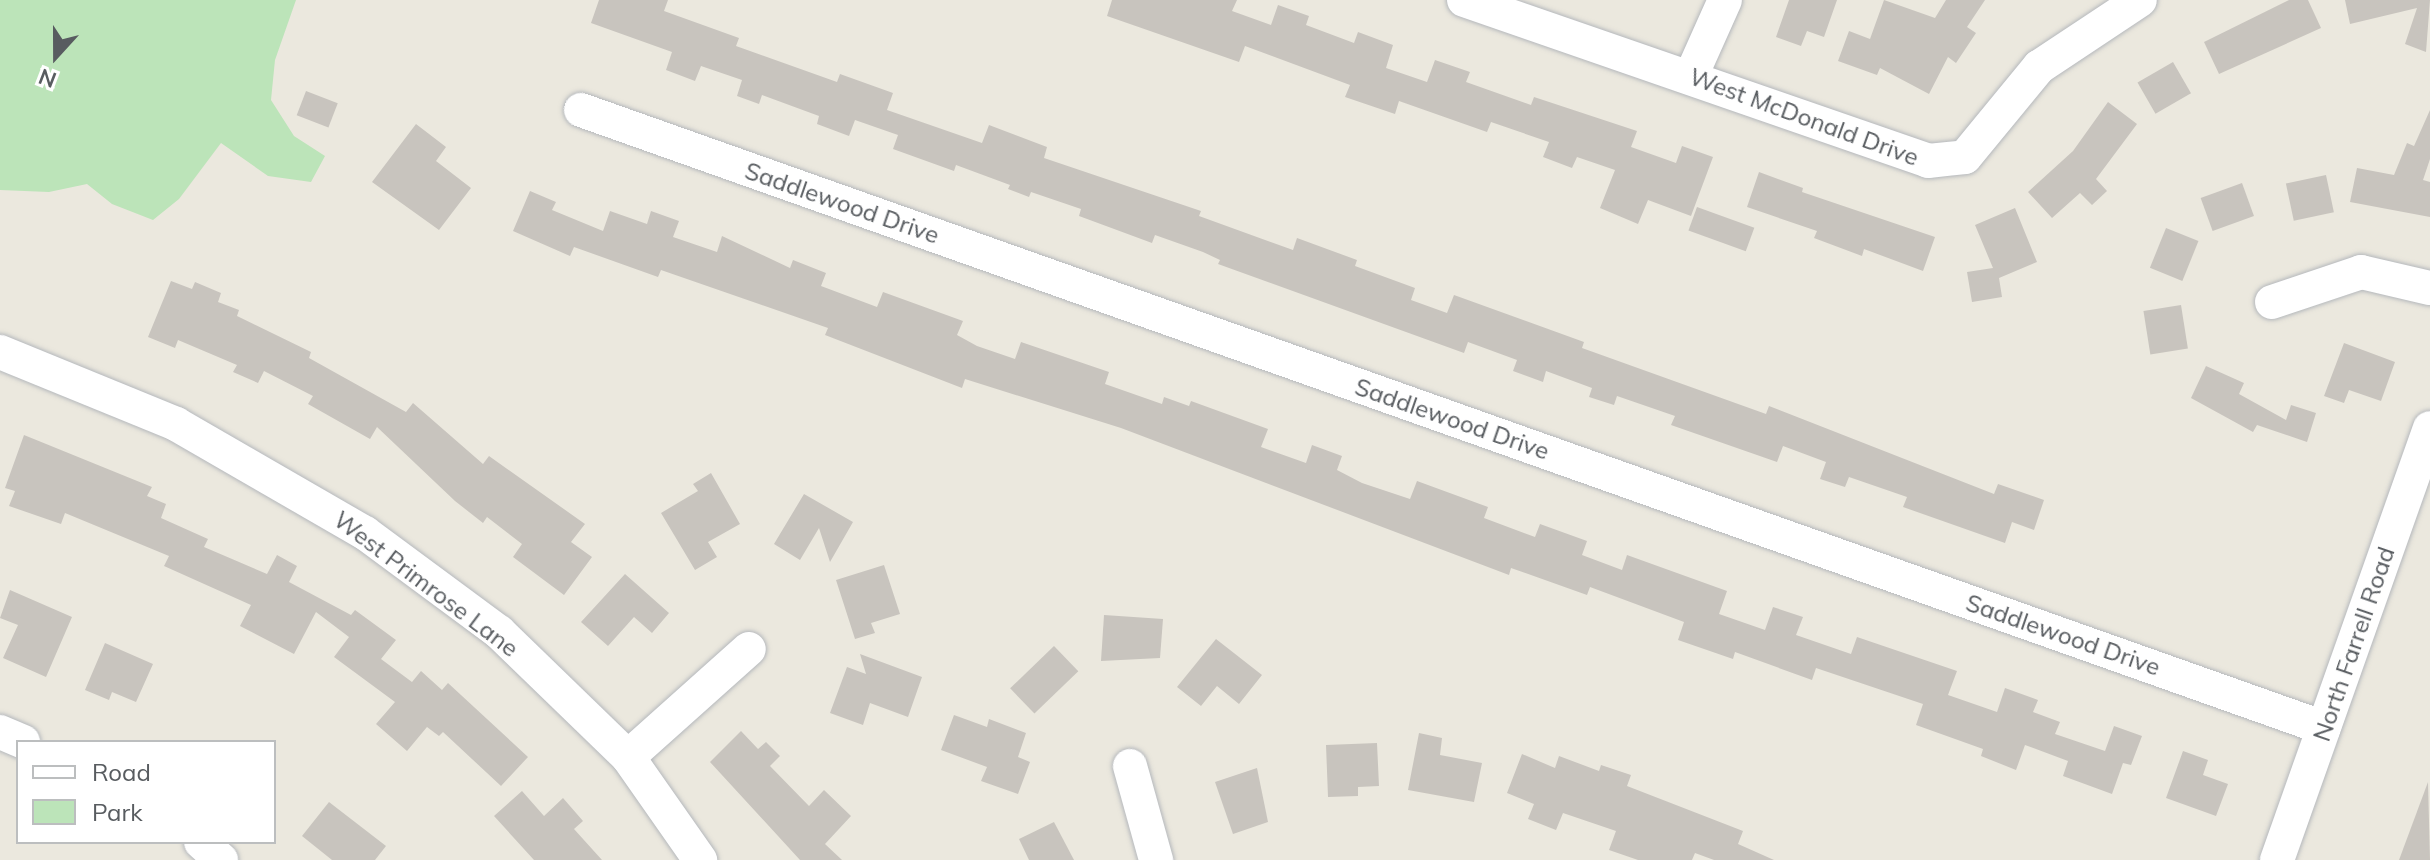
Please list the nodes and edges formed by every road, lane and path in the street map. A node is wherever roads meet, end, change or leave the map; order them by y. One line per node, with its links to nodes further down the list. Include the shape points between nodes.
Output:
1 (1464, 0): 4 (street, West McDonald Drive)
2 (1725, 0): 4 (street)
3 (2140, 0): 4 (street, West McDonald Drive, via 2039,67 1965,157 1928,161)
4 (1691, 76)
5 (581, 110): 11 (street, Saddlewood Drive)
6 (2430, 288): 7 (street, via 2361,272)
7 (2272, 302)
8 (0, 352): 14 (street, West Primrose Lane, via 176,424 365,533 499,632)
9 (2430, 428): 11 (street, North Farrell Road)
10 (749, 649): 14 (street)
11 (2324, 728): 20 (street, North Farrell Road)
12 (0, 732): 13 (street)
13 (18, 740)
14 (628, 757): 18 (street, West Primrose Lane)
15 (1130, 766): 19 (street)
16 (203, 844): 17 (street)
17 (221, 860)
18 (700, 860)
19 (1156, 860)
20 (2277, 860)

